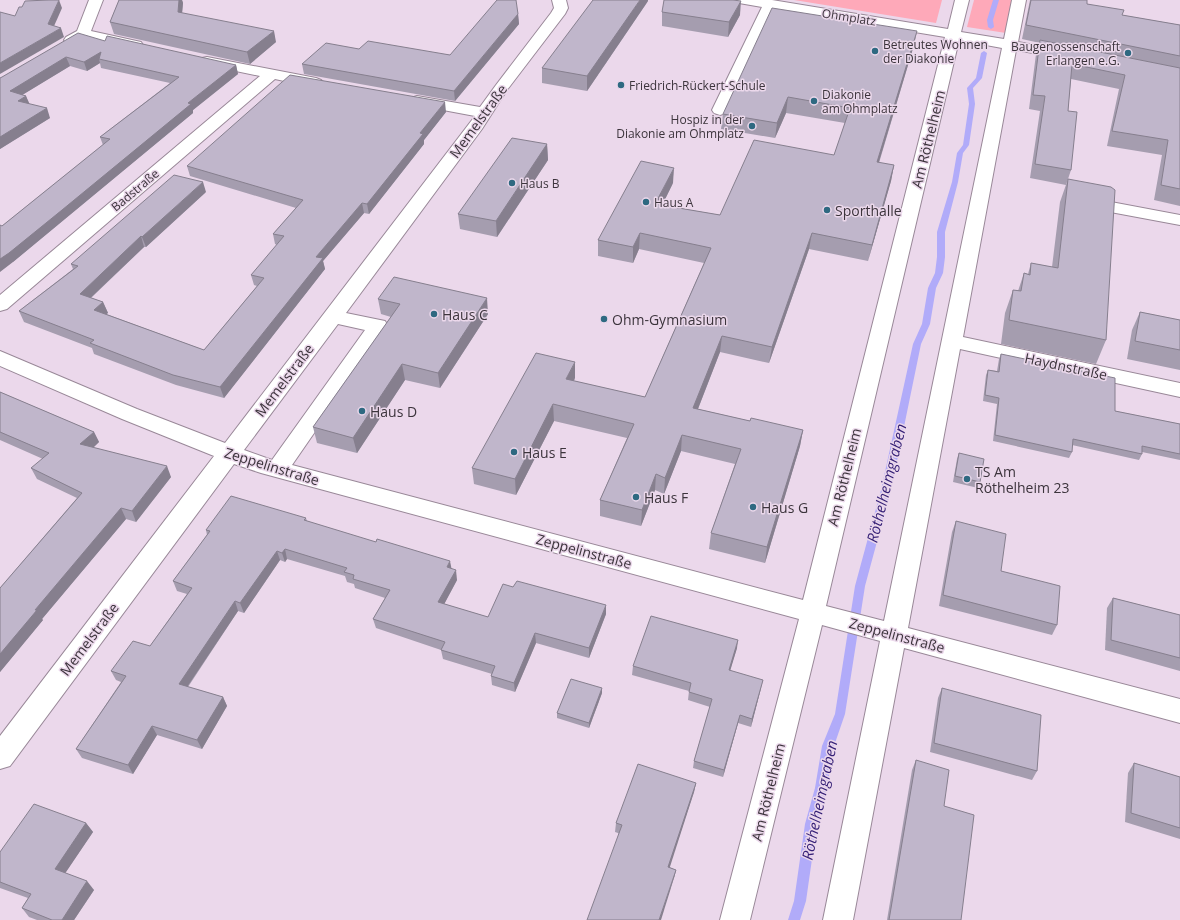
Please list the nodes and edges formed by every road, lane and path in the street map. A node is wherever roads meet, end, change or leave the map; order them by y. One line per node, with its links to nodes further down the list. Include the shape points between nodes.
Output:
1 (559, 0): 18 (street, Memelstraße, via 561,8 558,14)
2 (744, 0): 6 (street, Ohmplatz)
3 (962, 0): 8 (street, Am Röthelheim)
4 (1019, 0): 9 (street)
5 (95, 1): 7 (street)
6 (771, 4): 8 (street, Ohmplatz); 17 (street)
7 (83, 33): 10 (street); 11 (street)
8 (954, 34): 9 (street); 28 (street, Am Röthelheim)
9 (1011, 44): 13 (street); 23 (street)
10 (61, 46)
11 (152, 48)
12 (190, 57): 14 (street)
13 (1082, 59)
14 (270, 75): 15 (street); 21 (street, Badstraße)
15 (331, 86)
16 (402, 98): 18 (street)
17 (720, 110)
18 (485, 113): 22 (street, Memelstraße)
19 (1111, 207): 20 (street)
20 (1180, 220)
21 (0, 305)
22 (332, 316): 26 (street, Memelstraße); 27 (street, via 378,326)
23 (952, 342): 25 (street, Haydnstraße); 29 (street)
24 (0, 358): 26 (street, Zeppelinstraße)
25 (1180, 390)
26 (230, 454): 27 (street, Zeppelinstraße); 31 (street, Memelstraße)
27 (277, 469): 28 (street, Zeppelinstraße)
28 (812, 612): 29 (street, Zeppelinstraße); 32 (street, Am Röthelheim)
29 (885, 632): 30 (street, Zeppelinstraße); 33 (street)
30 (1180, 711)
31 (0, 757)
32 (735, 920)
33 (838, 920)

